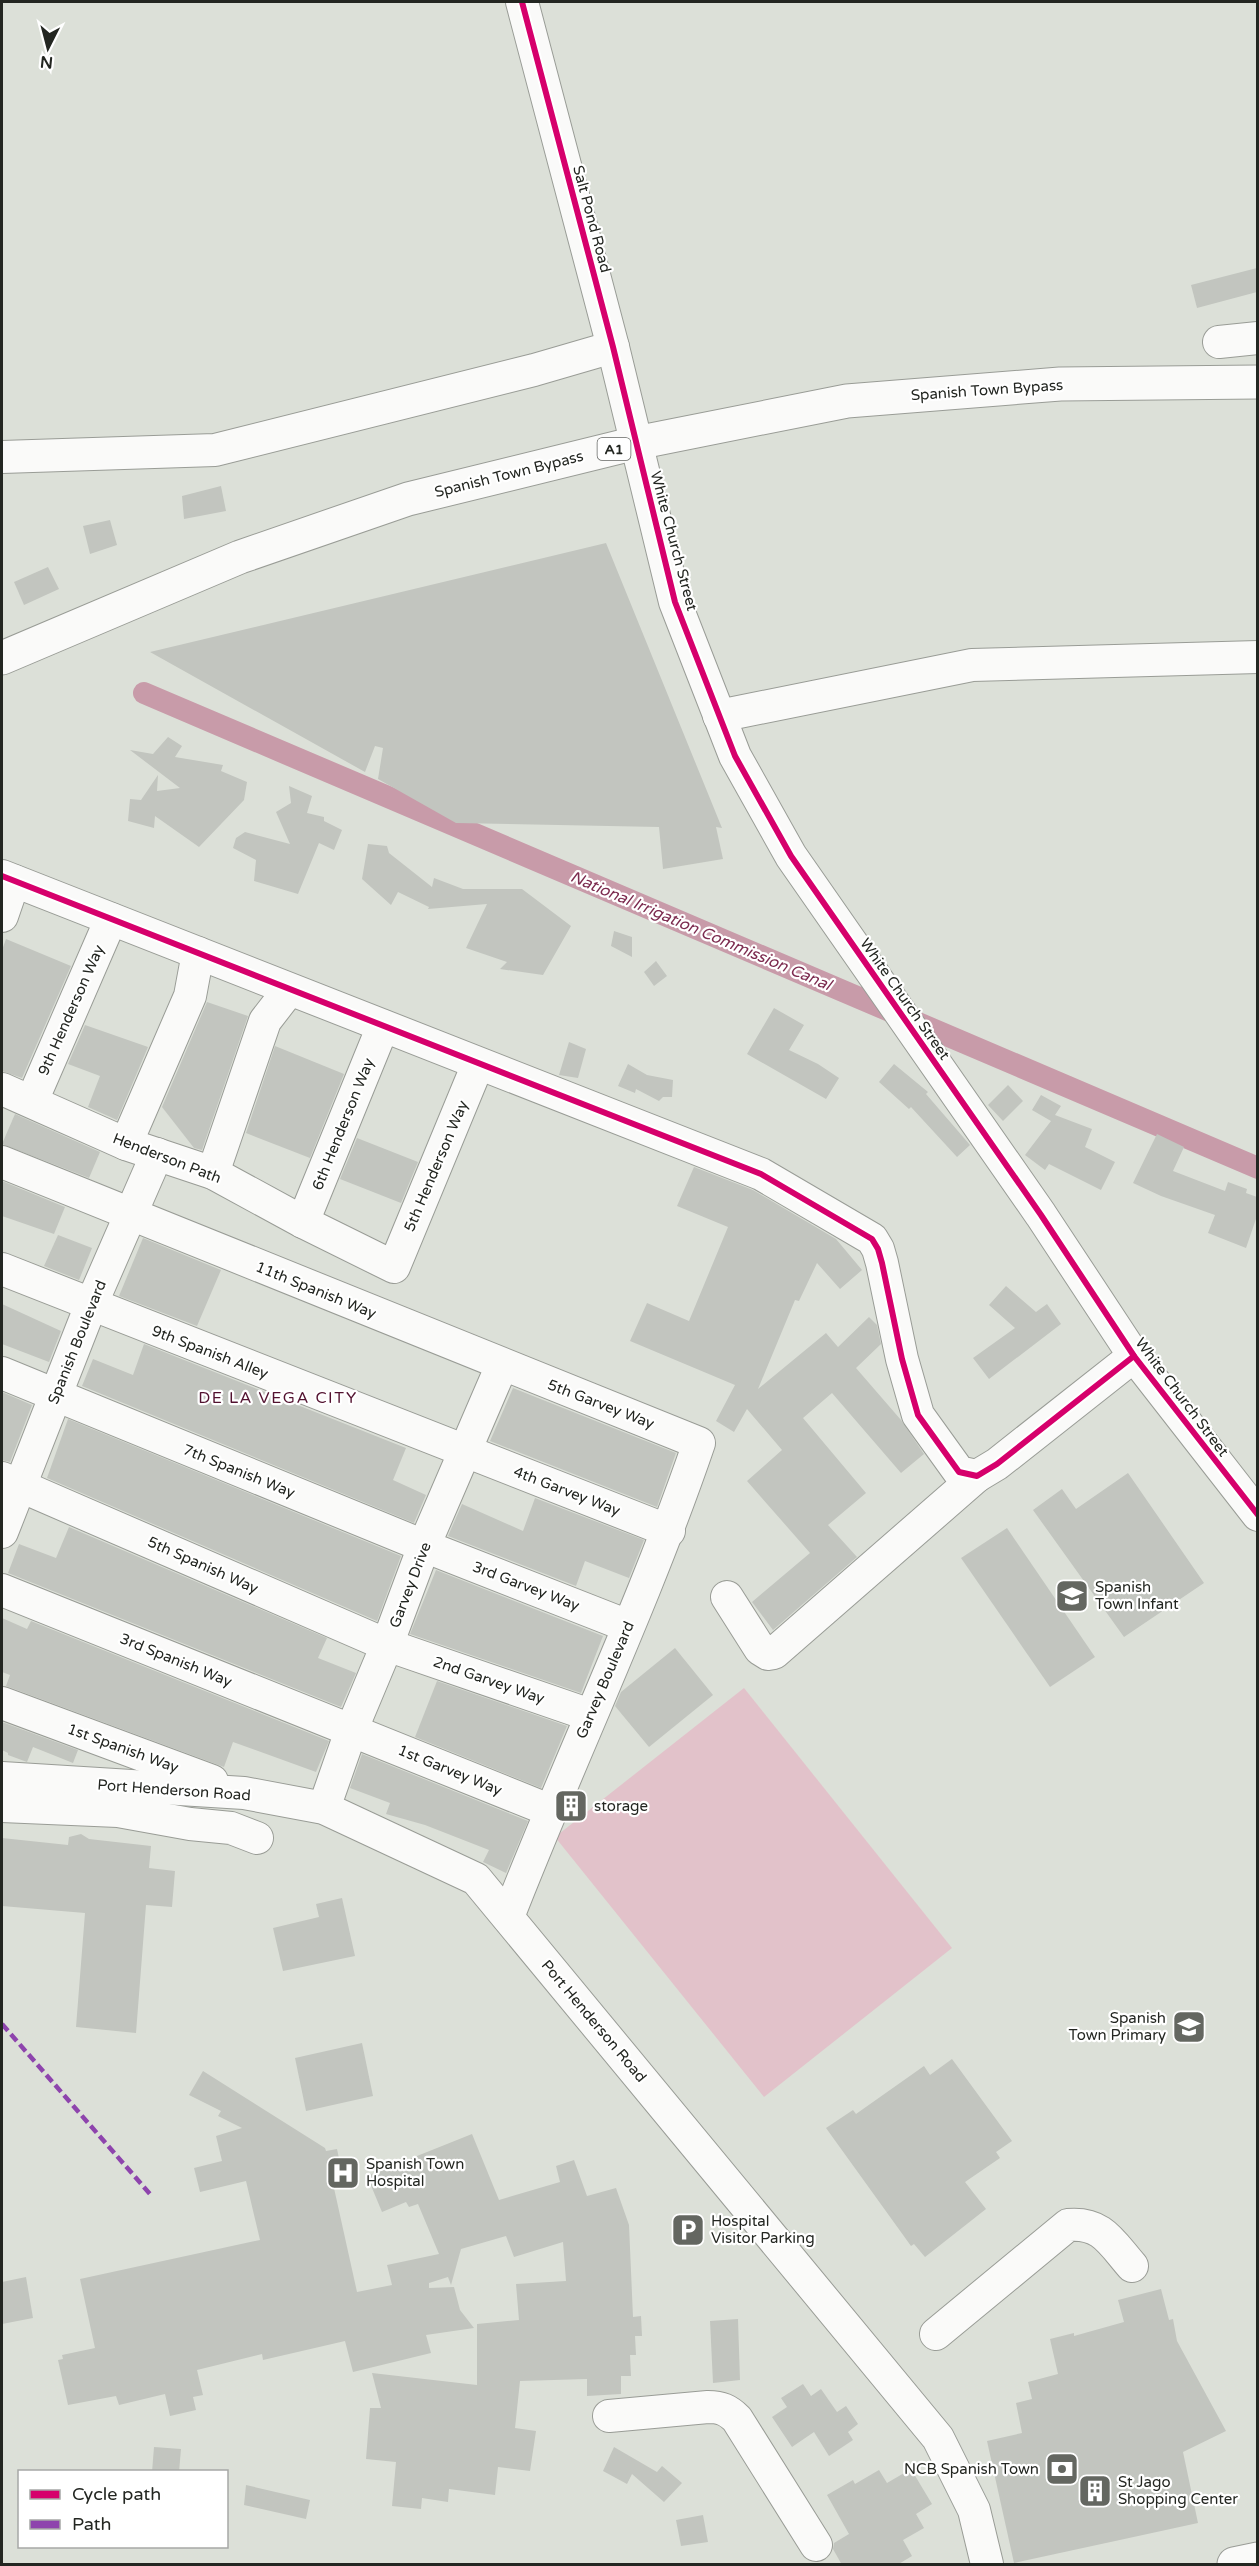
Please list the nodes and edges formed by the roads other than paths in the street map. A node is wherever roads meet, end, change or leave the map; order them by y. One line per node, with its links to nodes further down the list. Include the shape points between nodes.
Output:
1 (522, 2): 4 (street, Salt Pond Road)
2 (1257, 338): 3 (street)
3 (1219, 342)
4 (613, 347): 6 (street, Salt Pond Road); 7 (street, via 215,450)
5 (1257, 382): 6 (main road, Spanish Town Bypass / A1, via 1060,384 847,401)
6 (636, 443): 9 (main road, Spanish Town Bypass / A1, via 408,499 240,556); 10 (street, White Church Street, via 675,602)
7 (2, 457)
8 (1257, 657): 10 (street, via 972,665)
9 (2, 658)
10 (719, 716): 29 (street, White Church Street, via 735,756 791,856 1041,1215)
11 (8, 878): 12 (street); 13 (street)
12 (2, 916)
13 (111, 919): 14 (street); 19 (street, 9th Henderson Way)
14 (198, 953): 15 (street); 20 (street, via 190,996)
15 (289, 990): 16 (street); 23 (street, via 265,1021)
16 (383, 1026): 17 (street); 25 (street, 6th Henderson Way)
17 (478, 1064): 26 (street, 5th Henderson Way); 35 (street, via 761,1174 872,1239 882,1263 918,1415 958,1472)
18 (2, 1089): 19 (street, Henderson Path)
19 (32, 1101): 20 (street, Henderson Path)
20 (126, 1144): 21 (street, Henderson Path)
21 (157, 1154): 23 (street, Henderson Path); 24 (street, Spanish Boulevard)
22 (2, 1162): 24 (street, 11th Spanish Way)
23 (213, 1173): 25 (street, Henderson Path)
24 (131, 1215): 28 (street, Spanish Boulevard); 30 (street, 11th Spanish Way)
25 (303, 1222): 26 (street, Henderson Path)
26 (393, 1267)
27 (2, 1269): 28 (street, 9th Spanish Alley)
28 (91, 1305): 32 (street, Spanish Boulevard); 34 (street, 9th Spanish Alley)
29 (1134, 1356): 35 (street); 37 (street, White Church Street)
30 (502, 1365): 33 (street, 5th Garvey Way); 34 (street, Garvey Drive)
31 (2, 1373): 32 (street, 7th Spanish Way)
32 (54, 1396): 36 (street, Spanish Boulevard); 40 (street, 7th Spanish Way)
33 (699, 1443): 38 (street, Garvey Boulevard)
34 (464, 1451): 38 (street, 4th Garvey Way); 40 (street, Garvey Drive)
35 (977, 1476): 42 (street, via 774,1653 760,1649)
36 (10, 1482): 39 (street, Spanish Boulevard); 44 (street, 5th Spanish Way)
37 (1257, 1515)
38 (669, 1531): 43 (street, Garvey Boulevard)
39 (2, 1532)
40 (424, 1546): 43 (street, 3rd Garvey Way); 44 (street, Garvey Drive)
41 (2, 1590): 47 (street, 3rd Spanish Way)
42 (727, 1597)
43 (628, 1626): 46 (street, Garvey Boulevard)
44 (387, 1645): 46 (street, 2nd Garvey Way); 47 (street, Garvey Drive)
45 (2, 1703): 49 (street, 1st Spanish Way)
46 (590, 1715): 52 (street, Garvey Boulevard)
47 (351, 1731): 51 (street, Garvey Drive); 52 (street, 1st Garvey Way)
48 (2, 1778): 49 (street, Port Henderson Road)
49 (244, 1793): 51 (street, Port Henderson Road)
50 (2, 1806): 53 (street, via 118,1811 231,1828)
51 (324, 1808): 54 (street, Port Henderson Road, via 476,1880)
52 (549, 1810): 54 (street, Garvey Boulevard)
53 (257, 1838)
54 (508, 1917): 60 (street, Port Henderson Road, via 938,2438 974,2510)
55 (1132, 2266): 56 (street, via 1101,2232 1086,2223 1068,2225)
56 (936, 2334)
57 (609, 2416): 58 (street, via 708,2407 729,2412)
58 (816, 2545)
59 (1257, 2559): 61 (main road)
60 (987, 2565)
61 (1234, 2565)

